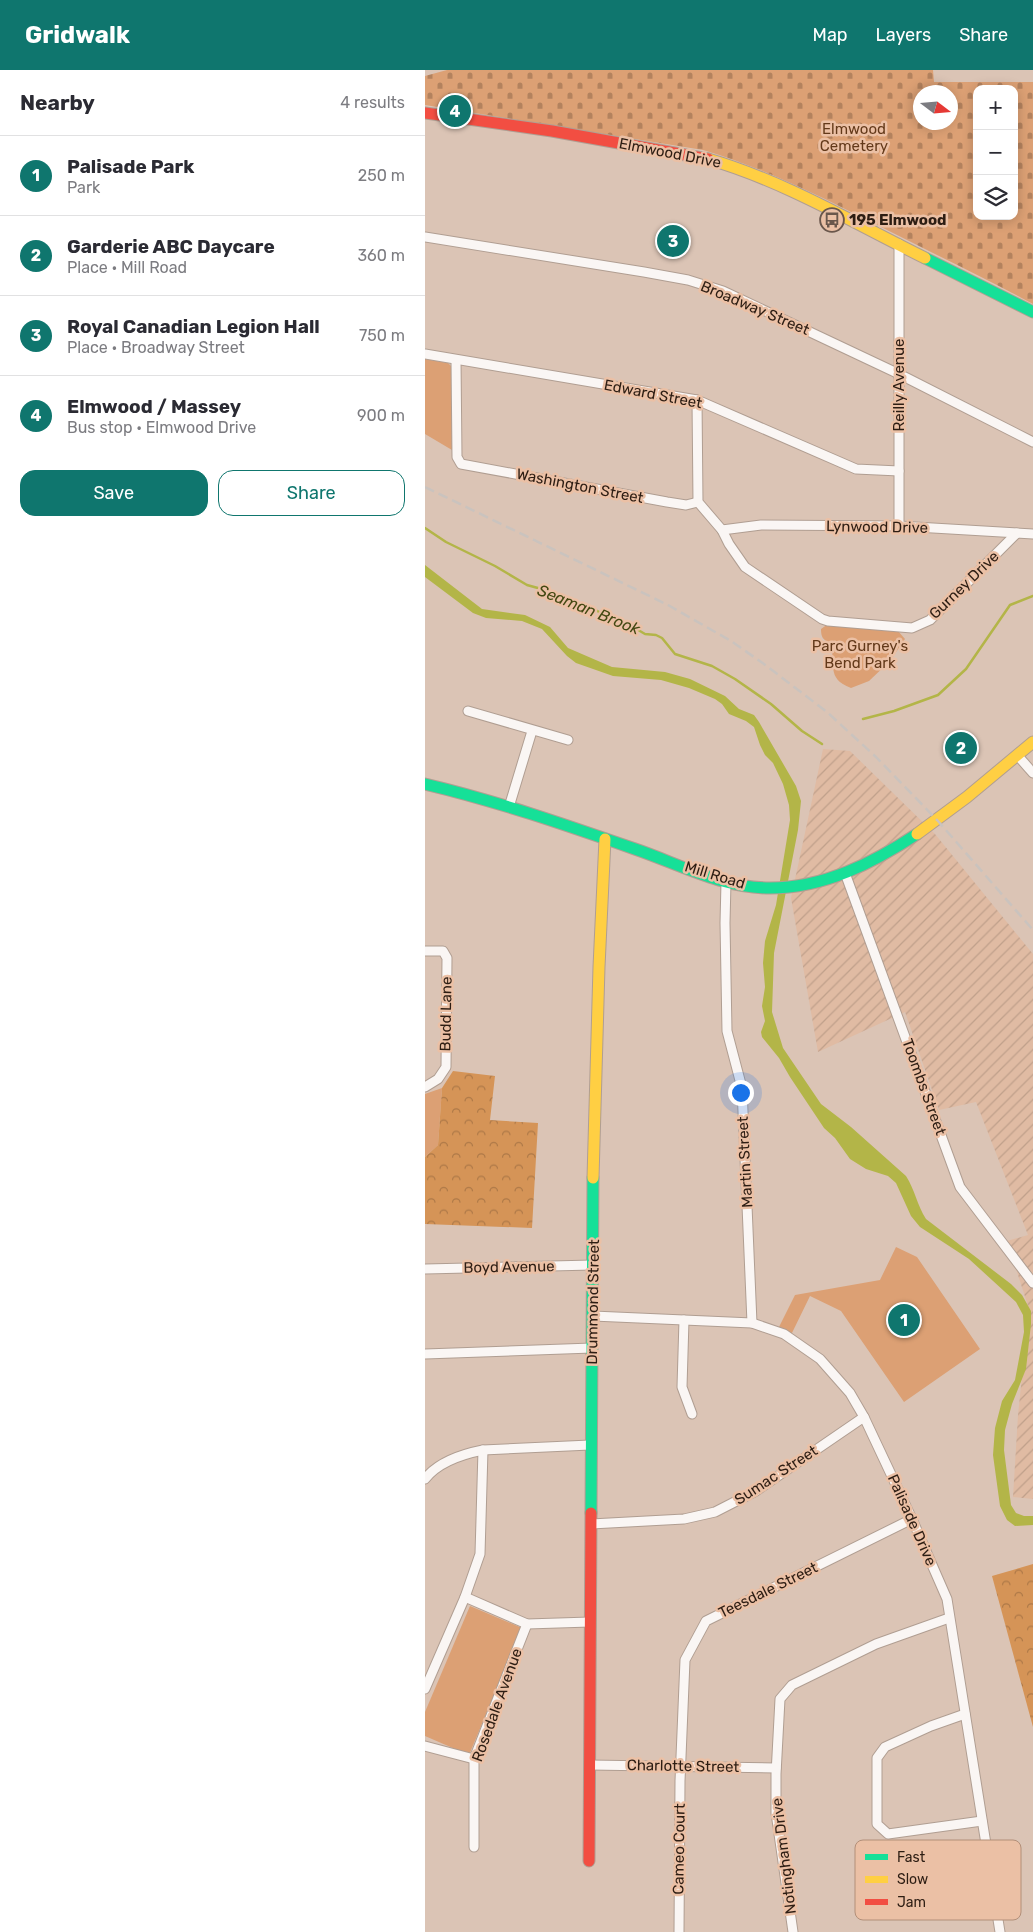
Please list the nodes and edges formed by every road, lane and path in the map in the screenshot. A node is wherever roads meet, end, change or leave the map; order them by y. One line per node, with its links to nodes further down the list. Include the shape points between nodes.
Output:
1 (425, 113): 3 (street, Elmwood Drive, via 701,157 771,181)
2 (425, 237): 7 (street, Broadway Street, via 687,280 723,291)
3 (899, 244): 4 (street, Elmwood Drive); 7 (street, Reilly Avenue)
4 (1033, 312)
5 (425, 354): 6 (street, Edward Street)
6 (456, 360): 8 (street, Edward Street); 11 (street, Washington Street, via 457,457 461,464 667,502 686,505)
7 (899, 374): 9 (street, Broadway Street); 10 (street, Reilly Avenue)
8 (697, 400): 10 (street, Edward Street, via 856,468); 11 (street)
9 (1033, 442)
10 (899, 471): 12 (street, Reilly Avenue)
11 (698, 502): 13 (street, Gurney Drive)
12 (899, 526): 13 (street, Lynwood Drive, via 761,525); 14 (street, Lynwood Drive)
13 (722, 530): 14 (street, Gurney Drive, via 745,566 822,618 912,628 930,620)
14 (1017, 533): 15 (street, Lynwood Drive)
15 (1033, 534)
16 (468, 712): 17 (street)
17 (532, 731): 18 (street); 23 (street)
18 (568, 740)
19 (1033, 742): 20 (street, Mill Road)
20 (1018, 756): 21 (street); 25 (street, Mill Road, via 924,831)
21 (1033, 773)
22 (425, 784): 23 (street, Mill Road)
23 (509, 807): 24 (street, Mill Road)
24 (605, 839): 26 (street, Mill Road); 29 (street, Drummond Street, via 596,1032)
25 (845, 873): 26 (street, Mill Road, via 799,886 758,887); 31 (street, Toombs Street, via 960,1187)
26 (726, 882): 34 (street, Martin Street, via 727,1031 742,1088)
27 (425, 951): 28 (street, Budd Lane, via 443,951 447,958 446,1067 438,1079)
28 (425, 1088)
29 (593, 1265): 30 (street, Boyd Avenue); 32 (street, Drummond Street)
30 (425, 1269)
31 (1033, 1283)
32 (593, 1316): 33 (street, Palisade Drive); 35 (street, Drummond Street)
33 (684, 1320): 34 (street, Palisade Drive); 37 (street, via 682,1387)
34 (752, 1323): 38 (street, Palisade Drive, via 784,1334 820,1359 850,1393)
35 (592, 1348): 36 (street); 39 (street, Drummond Street)
36 (425, 1354)
37 (692, 1414)
38 (864, 1417): 42 (street, Palisade Drive); 43 (street, Sumac Street, via 756,1491 715,1512 684,1519)
39 (590, 1445): 40 (street); 43 (street, Drummond Street)
40 (483, 1450): 41 (street, via 449,1461); 44 (street, via 480,1554)
41 (425, 1479)
42 (912, 1519): 45 (street, Palisade Drive, via 947,1599); 53 (street, Teesdale Street, via 705,1621 685,1660)
43 (591, 1524): 46 (street, Drummond Street)
44 (465, 1597): 47 (street); 48 (street)
45 (949, 1618): 49 (street, Palisade Drive); 54 (street, Notingham Drive, via 876,1644 792,1685 781,1699)
46 (591, 1622): 47 (street); 52 (street, Drummond Street)
47 (527, 1624): 51 (street, Rosedale Avenue)
48 (425, 1689)
49 (965, 1714): 55 (street, Palisade Drive); 55 (street, via 885,1747 877,1758 877,1824 889,1834)
50 (425, 1746): 51 (street)
51 (474, 1759): 57 (street, Rosedale Avenue)
52 (590, 1765): 53 (street, Charlotte Street); 58 (street, Drummond Street)
53 (681, 1767): 54 (street, Charlotte Street); 59 (street, Cameo Court)
54 (776, 1768): 60 (street, Notingham Drive, via 776,1813)
55 (983, 1821): 56 (street, Palisade Drive)
56 (986, 1840)
57 (474, 1847)
58 (589, 1860)
59 (679, 1932)
60 (793, 1932)

